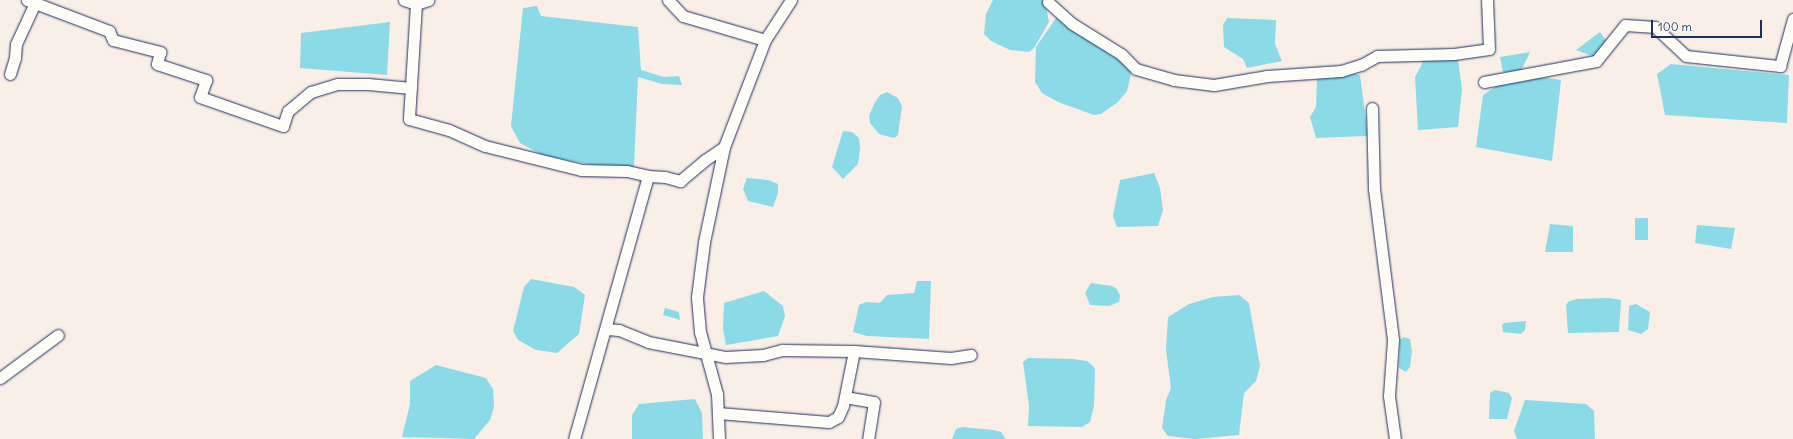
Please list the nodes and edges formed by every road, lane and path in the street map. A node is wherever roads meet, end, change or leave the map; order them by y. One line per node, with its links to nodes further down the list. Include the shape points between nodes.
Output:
1 (404, 0): 8 (street)
2 (428, 0): 8 (street)
3 (668, 0): 10 (street, via 683,16)
4 (791, 0): 10 (street)
5 (1487, 0): 7 (street, via 1489,49 1454,54 1377,56 1361,65 1341,70 1267,76 1214,85 1174,80 1136,69 1121,54 1071,23)
6 (31, 2): 11 (street, via 16,44); 13 (street, via 109,31 113,40 160,52 157,64 206,80 200,97 283,126 288,111 311,92 338,84)
7 (1048, 2)
8 (416, 4): 13 (street)
9 (1793, 19): 12 (street, via 1780,66 1686,56 1654,27 1625,25 1596,61)
10 (766, 40): 15 (street)
11 (10, 74)
12 (1484, 82)
13 (411, 88): 16 (street, via 409,119 449,130 485,146 581,170 627,171)
14 (1372, 108): 28 (street, via 1374,189 1393,340 1389,396)
15 (724, 147): 16 (street, via 680,181); 20 (street, via 704,242 697,297 700,332)
16 (648, 176): 17 (street)
17 (607, 329): 20 (street, via 619,330 648,342); 25 (street)
18 (58, 335): 22 (street)
19 (854, 351): 20 (street, via 782,350 763,355 725,357); 21 (street, via 951,358); 23 (street)
20 (708, 354): 24 (street, via 717,394)
21 (971, 355)
22 (0, 378)
23 (845, 397): 24 (street, via 838,417 829,422); 27 (street, via 874,402)
24 (718, 413): 26 (street)
25 (574, 439)
26 (719, 439)
27 (868, 439)
28 (1395, 439)

